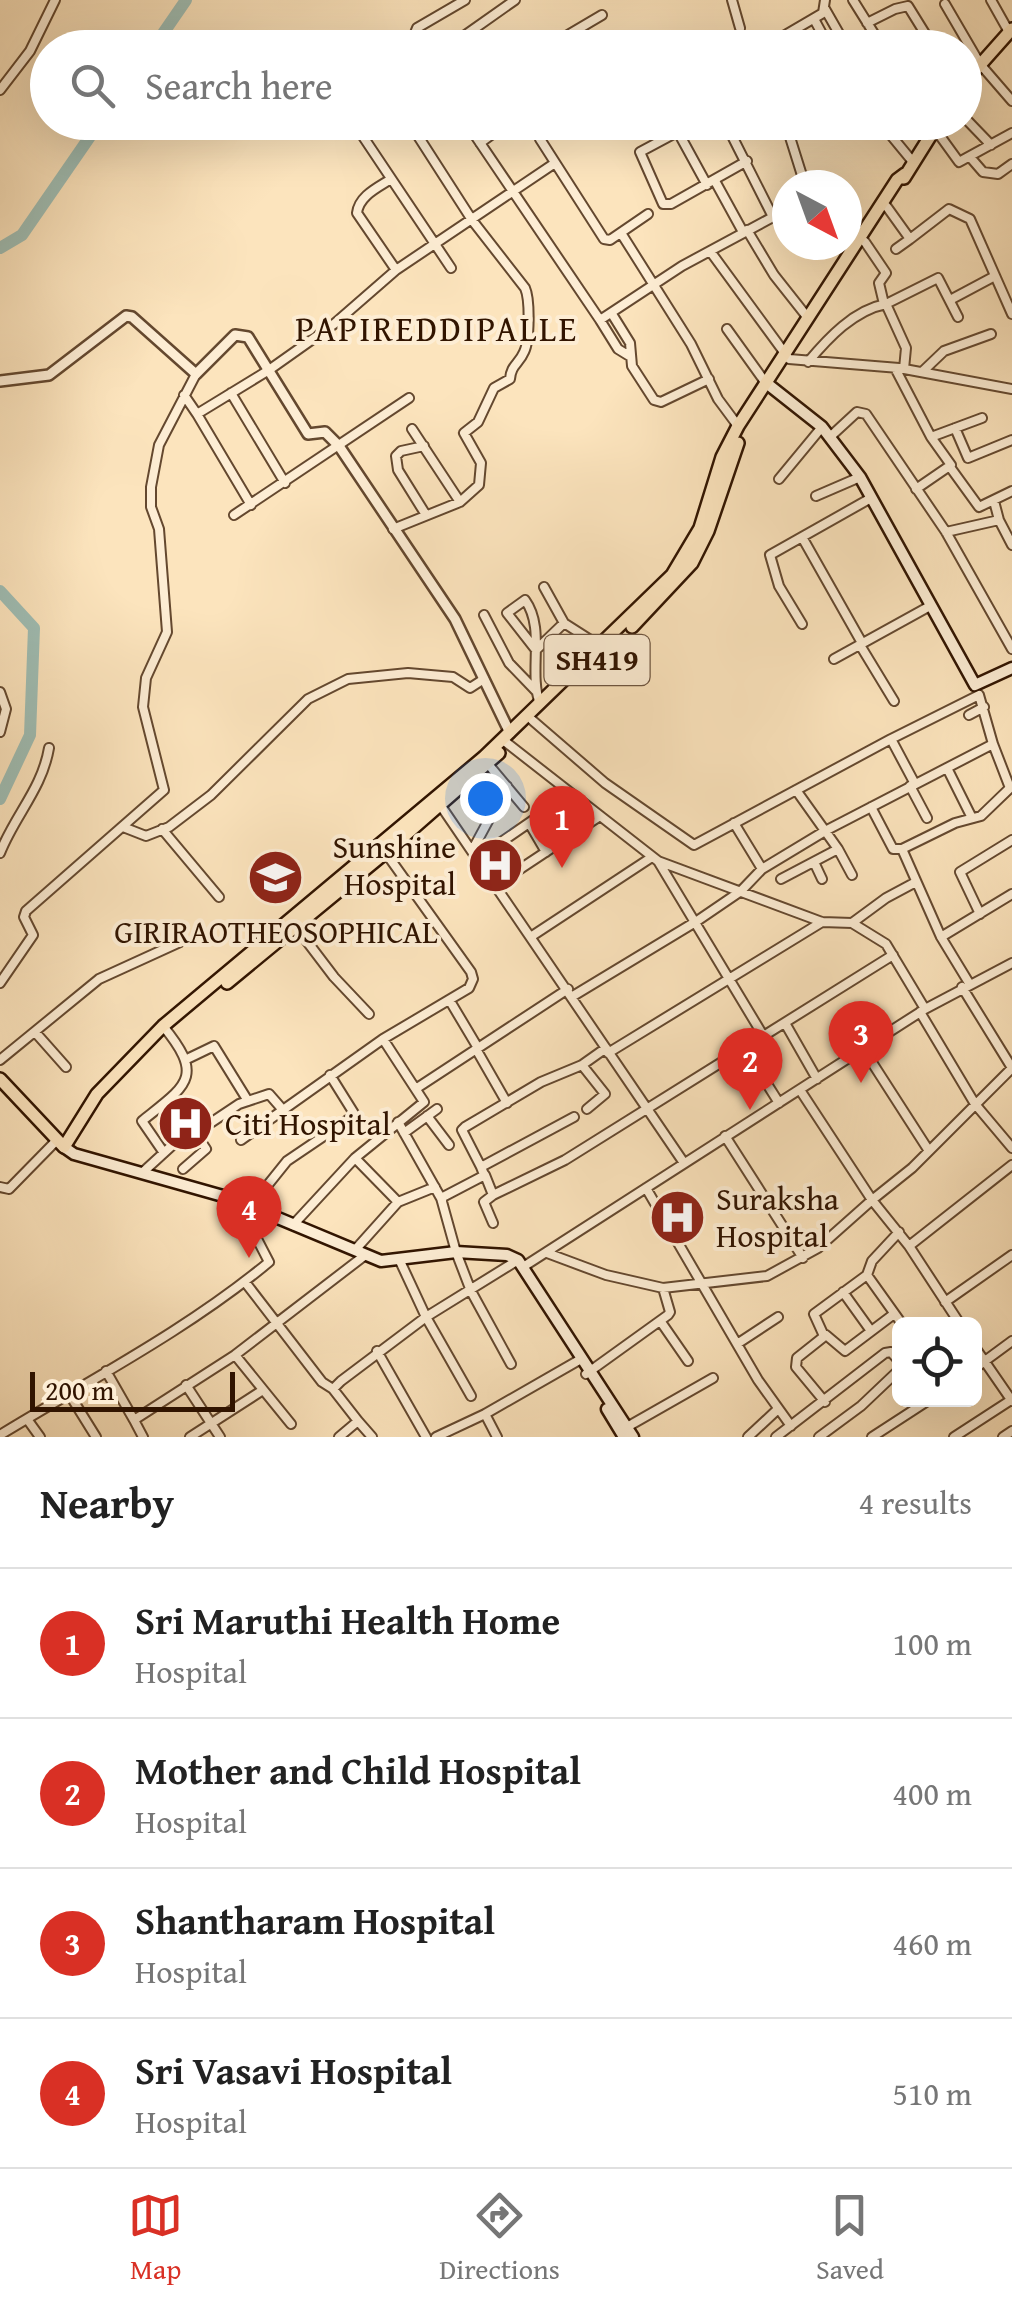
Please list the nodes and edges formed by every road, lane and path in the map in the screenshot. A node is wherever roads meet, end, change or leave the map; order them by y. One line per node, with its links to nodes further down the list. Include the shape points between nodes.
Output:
1 (56, 0): 15 (street)
2 (450, 0): 10 (street)
3 (464, 0): 10 (street)
4 (515, 0): 17 (street)
5 (732, 0): 14 (street)
6 (853, 0): 13 (street)
7 (991, 0): 25 (street)
8 (825, 4): 12 (street); 21 (street)
9 (945, 4): 24 (street)
10 (444, 14): 16 (street)
11 (602, 15): 18 (street)
12 (814, 20): 19 (street); 20 (street)
13 (868, 23): 22 (street); 23 (street, via 908,6)
14 (740, 28)
15 (41, 30)
16 (418, 30)
17 (472, 30)
18 (577, 30)
19 (795, 30)
20 (820, 30)
21 (837, 30)
22 (872, 30)
23 (923, 30)
24 (960, 30)
25 (1011, 30): 27 (main road)
26 (30, 51): 29 (street)
27 (982, 62)
28 (982, 66): 30 (street)
29 (0, 90)
30 (1012, 100)
31 (1012, 132): 46 (street)
32 (982, 135): 46 (street)
33 (365, 140): 54 (street)
34 (420, 140): 61 (street)
35 (478, 140): 45 (street)
36 (484, 140): 45 (street)
37 (541, 140): 50 (street)
38 (663, 140): 55 (street, via 640,152 660,199 668,206)
39 (683, 140): 55 (street)
40 (735, 140): 48 (street)
41 (791, 140): 52 (street)
42 (895, 140): 49 (street)
43 (926, 140): 49 (main road, SH419)
44 (944, 140): 47 (street, via 956,161)
45 (480, 143): 56 (street)
46 (991, 145): 47 (street)
47 (970, 157): 51 (street, via 983,172 998,174)
48 (747, 161): 55 (street); 59 (street)
49 (913, 162): 53 (main road, SH419)
50 (555, 163): 56 (street); 63 (street, via 604,240)
51 (1012, 164)
52 (800, 170)
53 (905, 174): 57 (main road, SH419); 77 (main road, SH419)
54 (391, 179): 66 (street); 70 (street, via 365,196 357,213)
55 (711, 183): 62 (street)
56 (514, 192): 61 (street); 79 (street)
57 (887, 206): 64 (street); 65 (main road, SH419)
58 (648, 214): 63 (street)
59 (772, 215)
60 (772, 218): 62 (street)
61 (472, 220): 66 (street); 115 (street, via 529,294 528,334 510,379 494,388 478,422 464,433 478,456 480,480)
62 (745, 231): 68 (street); 77 (street)
63 (621, 233): 72 (street)
64 (910, 238): 67 (street); 71 (street, via 950,209 970,219)
65 (864, 242): 74 (street, via 886,273 879,284); 82 (main road, SH419)
66 (435, 246): 69 (street); 70 (street)
67 (896, 250)
68 (710, 251): 72 (street); 82 (street)
69 (451, 268)
70 (396, 270): 86 (street)
71 (995, 276): 73 (street); 76 (street)
72 (655, 284): 75 (street); 89 (street)
73 (950, 300): 74 (street, via 938,278); 78 (street)
74 (885, 304): 84 (street, via 849,322); 85 (street, via 906,348)
75 (612, 314): 79 (street); 83 (street, via 628,337)
76 (1012, 314)
77 (808, 318): 82 (main road, SH419)
78 (958, 318)
79 (600, 320): 83 (street)
80 (727, 329): 91 (street)
81 (991, 334): 87 (street, via 944,350)
82 (786, 356): 84 (street); 91 (main road, SH419)
83 (631, 357): 89 (street, via 657,402)
84 (808, 362): 85 (street)
85 (900, 369): 87 (street); 102 (street)
86 (269, 370): 88 (street, via 242,334); 93 (street); 104 (street, via 308,434 326,432)
87 (922, 372): 92 (street)
88 (196, 374): 90 (street, via 129,316 48,374); 94 (street)
89 (710, 379): 98 (street)
90 (0, 381)
91 (768, 384): 98 (main road, SH419); 101 (main road); 142 (main road, SH419, via 735,448 692,563)
92 (1012, 390)
93 (231, 393): 96 (street); 109 (street)
94 (184, 395): 96 (street); 164 (street, via 159,445 151,487 168,632 146,678 143,707 165,787)
95 (409, 398): 104 (street)
96 (197, 414): 116 (street)
97 (982, 418): 99 (street)
98 (738, 426): 130 (main road, SH419, via 682,563)
99 (955, 428): 102 (street); 103 (street, via 966,457)
100 (412, 429): 105 (street)
101 (826, 432): 107 (main road); 108 (street); 110 (street, via 858,412 866,414)
102 (931, 437): 106 (street)
103 (1012, 440)
104 (339, 446): 109 (street); 120 (street)
105 (424, 446): 115 (street); 118 (street, via 396,456)
106 (950, 467): 110 (street); 114 (street, via 979,507)
107 (860, 477): 112 (street); 113 (main road)
108 (779, 479)
109 (286, 483): 116 (street)
110 (916, 489): 121 (street)
111 (1012, 491): 114 (street)
112 (816, 496)
113 (872, 498): 122 (street); 125 (main road)
114 (994, 501): 119 (street)
115 (460, 502): 118 (street)
116 (251, 505): 117 (street)
117 (234, 515)
118 (426, 515): 120 (street)
119 (999, 520): 121 (street); 123 (street)
120 (393, 529): 135 (street, via 456,619)
121 (946, 532): 131 (street)
122 (802, 537): 128 (street, via 769,556); 129 (street)
123 (1012, 545)
124 (544, 587): 127 (street)
125 (930, 606): 129 (street); 136 (main road)
126 (484, 616): 138 (street, via 509,664)
127 (564, 623): 130 (street); 132 (street)
128 (802, 624)
129 (861, 644): 133 (street); 139 (street)
130 (600, 646): 138 (main road, SH419)
131 (1012, 649)
132 (536, 650): 132 (street, via 507,613 524,600 534,621); 138 (street)
133 (834, 659)
134 (1012, 668): 136 (main road)
135 (484, 680): 145 (street); 165 (street, via 470,688 453,677 408,673 348,679 308,699 211,795)
136 (977, 690): 140 (street); 144 (street)
137 (0, 692): 143 (street, via 6,709)
138 (538, 698): 145 (main road, SH419)
139 (894, 701)
140 (984, 707): 141 (street); 146 (street)
141 (969, 715)
142 (532, 720): 145 (main road, SH419); 163 (street, via 691,845)
143 (0, 732)
144 (891, 738): 152 (street); 154 (street)
145 (507, 739): 150 (main road, SH419); 155 (street); 156 (main road, SH419)
146 (994, 744): 149 (street); 151 (street)
147 (49, 748): 172 (street, via 42,779)
148 (1012, 757): 149 (street)
149 (1000, 763): 161 (street, via 1010,788)
150 (488, 764): 153 (street); 156 (main road, SH419)
151 (946, 768): 152 (street); 161 (street)
152 (913, 785): 158 (street); 160 (street)
153 (507, 786): 157 (street); 173 (street)
154 (796, 790): 163 (street); 166 (street)
155 (570, 794): 159 (street); 162 (street)
156 (438, 802): 168 (main road, SH419); 173 (street)
157 (524, 807)
158 (871, 807): 166 (street); 170 (street, via 894,849)
159 (600, 816): 171 (street); 174 (street)
160 (927, 818)
161 (972, 818): 170 (street)
162 (529, 822): 171 (street); 173 (street)
163 (734, 824): 176 (street)
164 (123, 827): 165 (street, via 146,836); 198 (street, via 26,911 33,935)
165 (162, 829): 186 (street)
166 (825, 831): 169 (street); 176 (street)
167 (1012, 840): 187 (street, via 960,872)
168 (383, 849): 191 (main road, SH419); 201 (street, via 472,972 469,988); 205 (main road, SH419)
169 (838, 849): 175 (street); 178 (street)
170 (902, 849): 181 (street)
171 (546, 852): 183 (street)
172 (0, 853)
173 (475, 854): 183 (street)
174 (655, 859): 184 (street); 188 (street); 192 (street)
175 (814, 862): 177 (street); 180 (street)
176 (762, 869): 184 (street)
177 (794, 872): 179 (street); 182 (street)
178 (852, 876)
179 (781, 878)
180 (822, 880)
181 (914, 882): 190 (street); 193 (street)
182 (800, 884)
183 (496, 885): 192 (street)
184 (741, 890): 188 (street); 189 (street)
185 (1012, 894): 187 (street)
186 (219, 898)
187 (980, 914): 193 (street)
188 (697, 922): 197 (street); 200 (street)
189 (822, 922): 190 (street); 197 (street)
190 (852, 923): 195 (street)
191 (296, 927): 203 (street); 205 (main road, SH419)
192 (532, 936): 200 (street)
193 (942, 937): 199 (street)
194 (180, 942): 206 (street, via 100,979)
195 (893, 955): 202 (street); 204 (street)
196 (1011, 965): 199 (street)
197 (730, 978): 207 (street); 212 (street)
198 (0, 982)
199 (966, 985): 202 (street); 217 (street)
200 (571, 992): 209 (street); 212 (street)
201 (450, 1001): 208 (street); 209 (street)
202 (923, 1010): 211 (street); 226 (street)
203 (369, 1014)
204 (785, 1024): 207 (street); 219 (street)
205 (166, 1029): 213 (street); 238 (main road, SH419, via 97,1094)
206 (34, 1032): 214 (street); 216 (street)
207 (764, 1036): 210 (street)
208 (383, 1039): 218 (street); 221 (street)
209 (477, 1048): 221 (street); 224 (street)
210 (745, 1049): 225 (street); 227 (street)
211 (864, 1050): 219 (street); 241 (street)
212 (607, 1051): 215 (street); 227 (street)
213 (187, 1059): 223 (street, via 214,1046); 242 (street, via 178,1093 142,1121)
214 (0, 1060)
215 (582, 1065): 224 (street); 229 (street, via 605,1094)
216 (66, 1068)
217 (1012, 1068): 226 (street)
218 (330, 1075): 230 (street); 256 (street, via 354,1117 287,1162)
219 (818, 1078): 222 (street)
220 (0, 1079): 238 (main road)
221 (417, 1088): 233 (street, via 424,1102)
222 (800, 1090): 225 (street); 254 (street)
223 (248, 1101): 230 (street, via 269,1094); 234 (street)
224 (507, 1103): 247 (street, via 463,1128)
225 (779, 1103): 236 (street)
226 (976, 1104): 240 (street); 241 (street)
227 (648, 1108): 244 (street); 252 (street)
228 (437, 1109): 231 (street)
229 (586, 1109)
230 (283, 1110): 237 (street)
231 (428, 1116): 235 (street); 239 (street)
232 (574, 1117): 247 (street)
233 (398, 1122): 235 (street); 243 (street)
234 (192, 1128): 242 (street); 246 (street, via 206,1149)
235 (404, 1133): 250 (street)
236 (725, 1136): 244 (street); 266 (street)
237 (241, 1140)
238 (61, 1144): 248 (main road, via 74,1154); 249 (street, via 9,1190)
239 (449, 1145)
240 (1012, 1148)
241 (929, 1151): 254 (street)
242 (164, 1153): 248 (street)
243 (355, 1158): 255 (street); 259 (street)
244 (684, 1163): 251 (street)
245 (1012, 1165): 261 (street)
246 (184, 1169)
247 (483, 1171): 252 (street); 253 (street)
248 (144, 1172): 256 (main road)
249 (0, 1187)
250 (435, 1188): 253 (street); 255 (street)
251 (646, 1188): 263 (street); 271 (street)
252 (493, 1195): 258 (street, via 484,1202)
253 (442, 1200): 262 (street)
254 (872, 1200): 260 (street); 266 (street)
255 (398, 1202): 264 (street)
256 (250, 1207): 257 (main road)
257 (270, 1216): 259 (main road); 270 (street, via 255,1235 269,1262)
258 (493, 1222)
259 (293, 1225): 264 (main road)
260 (899, 1232): 261 (street); 269 (street)
261 (910, 1246): 275 (street)
262 (456, 1252): 267 (main road); 268 (main road, via 508,1255); 273 (street)
263 (548, 1252): 268 (street); 272 (street)
264 (360, 1253): 267 (main road, via 382,1262); 282 (street)
265 (1012, 1255): 275 (street)
266 (803, 1258): 271 (street, via 767,1276)
267 (399, 1259): 277 (street)
268 (520, 1264): 273 (street); 295 (main road)
269 (867, 1275): 274 (street); 276 (street)
270 (245, 1282): 282 (street); 296 (street)
271 (701, 1284): 272 (street); 286 (street)
272 (663, 1288): 281 (street, via 670,1312)
273 (471, 1291): 277 (street); 293 (street)
274 (842, 1292): 283 (street); 284 (street, via 814,1314)
275 (945, 1302): 280 (street)
276 (894, 1314): 279 (street); 283 (street)
277 (426, 1317): 287 (street); 303 (street)
278 (778, 1317): 286 (street)
279 (896, 1317)
280 (955, 1317)
281 (661, 1322): 291 (street); 295 (street)
282 (277, 1325): 288 (street); 300 (street)
283 (872, 1331): 284 (street, via 845,1351)
284 (824, 1336): 305 (street, via 795,1364)
285 (1012, 1342): 292 (street)
286 (737, 1344): 307 (street)
287 (376, 1351): 300 (street); 325 (street)
288 (235, 1355): 299 (street); 301 (street)
289 (892, 1357): 305 (street, via 888,1352)
290 (982, 1358): 292 (street)
291 (688, 1361)
292 (985, 1362): 294 (street); 304 (street)
293 (511, 1364)
294 (982, 1364)
295 (585, 1367): 308 (street); 316 (main road)
296 (106, 1372): 302 (street); 310 (street)
297 (892, 1374): 330 (street)
298 (714, 1378): 316 (street)
299 (186, 1385): 310 (street); 312 (street)
300 (334, 1389): 311 (street)
301 (263, 1390): 312 (street); 313 (street)
302 (68, 1392): 309 (street); 319 (street)
303 (471, 1396)
304 (1012, 1400): 332 (street)
305 (825, 1402): 314 (street)
306 (918, 1407): 331 (street)
307 (778, 1408): 314 (street); 328 (street)
308 (484, 1414): 326 (street); 327 (street)
309 (27, 1419): 317 (street); 318 (street)
310 (134, 1420): 320 (street)
311 (358, 1422): 323 (street); 324 (street)
312 (211, 1424): 321 (street); 322 (street)
313 (292, 1424)
314 (789, 1431): 329 (street)
315 (1012, 1432): 333 (street)
316 (628, 1434)
317 (0, 1435)
318 (40, 1437)
319 (96, 1437)
320 (143, 1437)
321 (190, 1437)
322 (220, 1437)
323 (339, 1437)
324 (372, 1437)
325 (426, 1437)
326 (436, 1437)
327 (497, 1437)
328 (748, 1437)
329 (776, 1437)
330 (818, 1437)
331 (872, 1437)
332 (954, 1437)
333 (1004, 1437)

